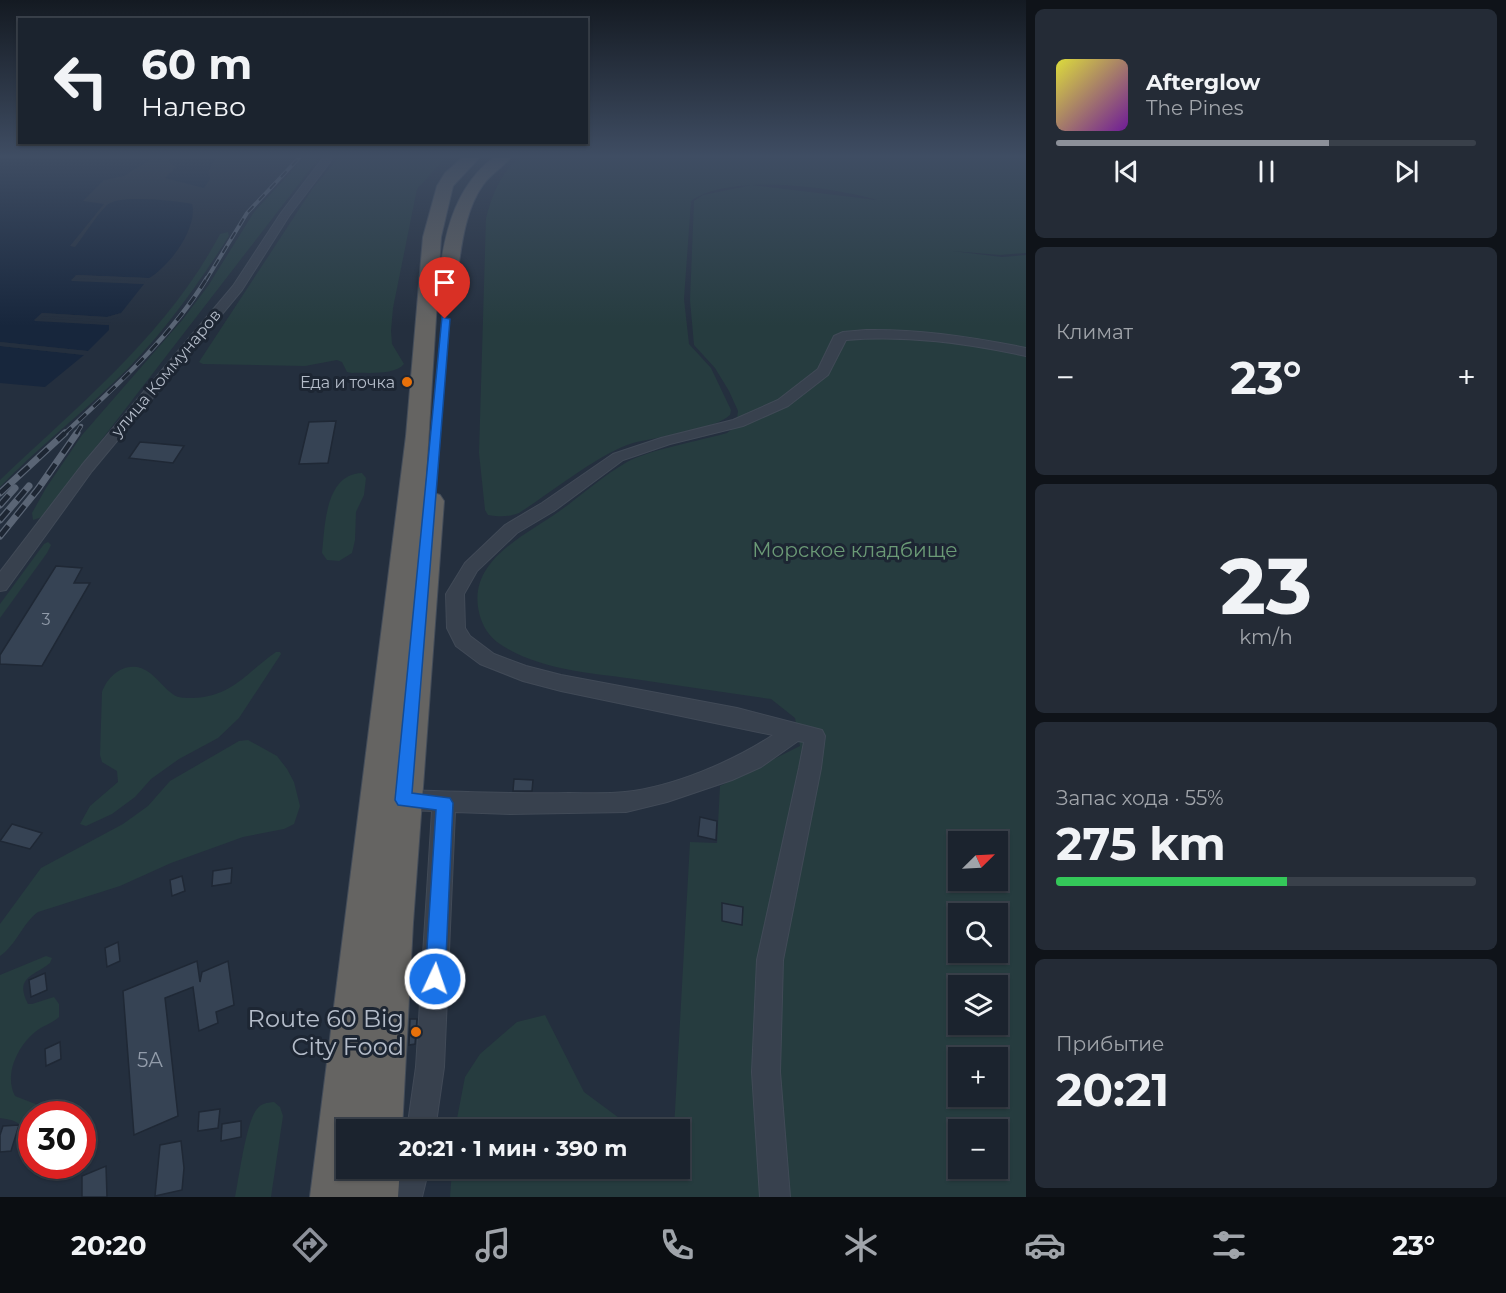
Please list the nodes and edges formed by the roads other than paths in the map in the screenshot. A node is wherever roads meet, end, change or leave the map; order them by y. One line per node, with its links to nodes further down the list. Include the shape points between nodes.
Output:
1 (286, 214): 5 (street, улица Коммунаров, via 238,288 87,468)
2 (436, 214): 13 (highway, via 418,436)
3 (460, 214): 7 (highway, via 453,237)
4 (1026, 352): 6 (street, via 963,340 897,334 843,336 835,344 823,372 786,404 745,422 618,457 497,541 463,578 455,594 456,628 463,641 487,659 561,683)
5 (0, 585)
6 (794, 732): 8 (street, via 753,760 724,773 626,802); 16 (street, via 815,736 770,960 766,1072)
7 (404, 800): 8 (street); 9 (highway)
8 (444, 803): 10 (street, via 430,1067)
9 (379, 1119)
10 (423, 1119)
11 (374, 1179): 14 (highway)
12 (411, 1179): 15 (street)
13 (334, 1197)
14 (373, 1197)
15 (407, 1197)
16 (775, 1197)

